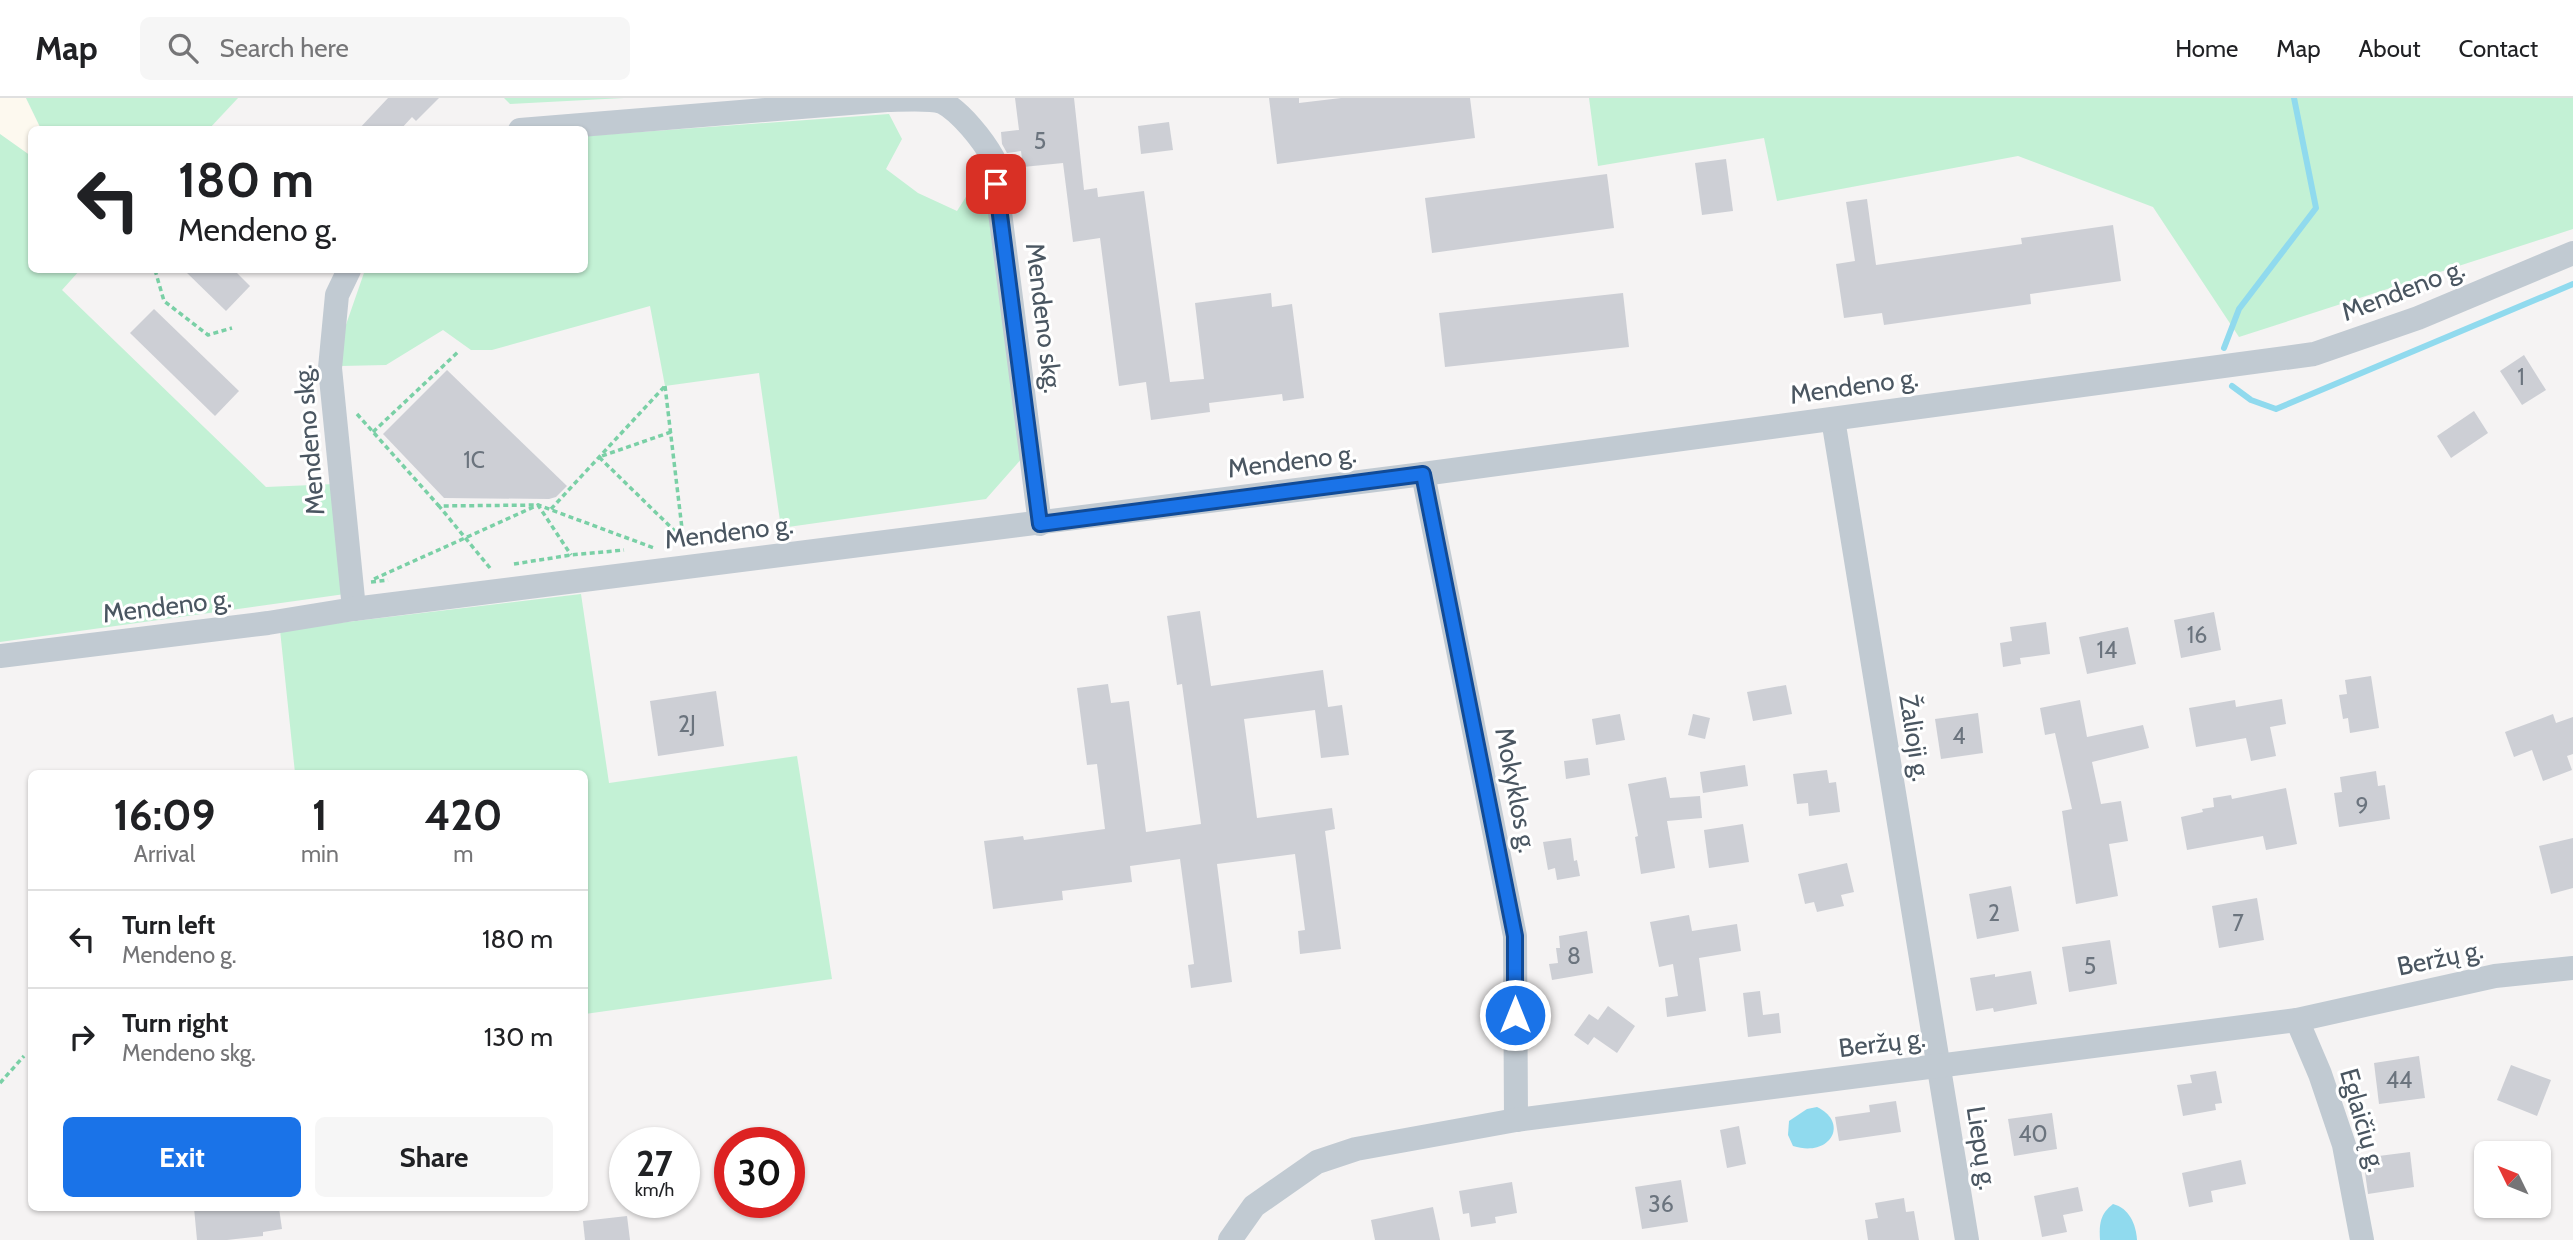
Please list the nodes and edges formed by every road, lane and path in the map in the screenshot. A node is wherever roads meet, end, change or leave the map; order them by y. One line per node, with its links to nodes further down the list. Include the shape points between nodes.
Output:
1 (569, 126): 16 (street, Mendeno skg., via 887,100 940,101 976,133 993,158)
2 (2573, 253): 8 (street, Mendeno g., via 2418,318 2315,354)
3 (156, 273): 5 (path, via 164,301 208,335)
4 (348, 273): 7 (street, Mendeno skg., via 337,295)
5 (232, 328)
6 (458, 352): 9 (path)
7 (331, 385): 9 (path); 26 (street, Mendeno skg.)
8 (1833, 419): 12 (street, Mendeno g.); 31 (street, Žalioji g.)
9 (373, 432): 14 (path)
10 (671, 432): 11 (path); 11 (path, via 665,386); 17 (path)
11 (599, 457): 15 (path); 17 (path)
12 (1423, 474): 16 (street, Mendeno g.); 33 (street, Mokyklos g., via 1515,936)
13 (538, 505): 14 (path); 15 (path); 18 (path); 22 (path)
14 (439, 506): 18 (path)
15 (551, 509): 20 (path, via 654,548)
16 (1040, 524): 26 (street, Mendeno g.)
17 (683, 537): 19 (path)
18 (465, 538): 24 (path); 25 (path)
19 (687, 543)
20 (640, 549)
21 (626, 550): 22 (path)
22 (571, 555): 23 (path)
23 (503, 566)
24 (490, 568)
25 (366, 583)
26 (354, 609): 27 (street, Mendeno g.)
27 (0, 656)
28 (2573, 968): 29 (street, Beržų g., via 2495,976)
29 (2297, 1020): 31 (street, Beržų g.); 36 (street, Eglaičių g., via 2344,1145)
30 (24, 1056): 32 (path)
31 (1938, 1066): 33 (street, Beržų g.); 35 (street, Liepų g.)
32 (0, 1083)
33 (1516, 1121): 34 (street, Beržų g., via 1356,1149 1317,1162 1254,1206)
34 (1230, 1240)
35 (1967, 1240)
36 (2362, 1240)

